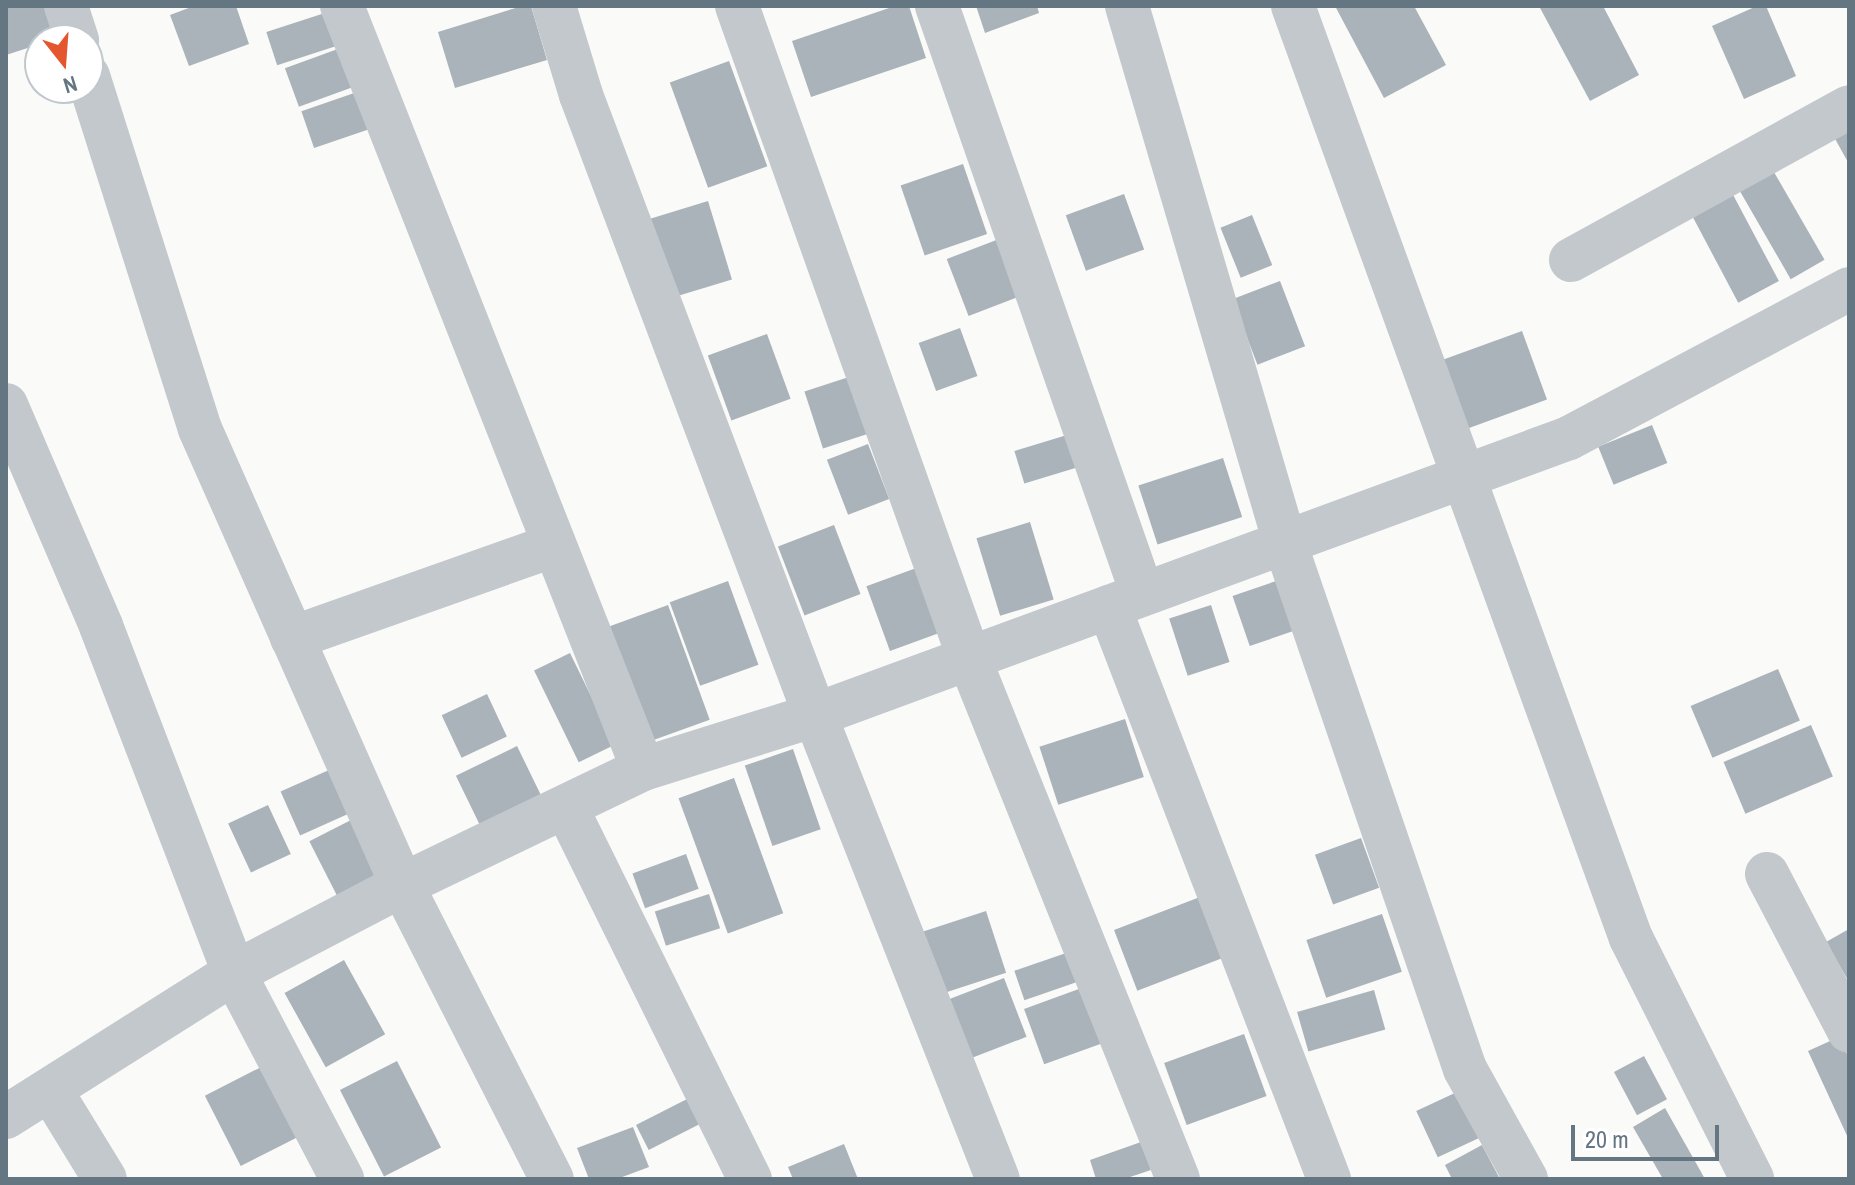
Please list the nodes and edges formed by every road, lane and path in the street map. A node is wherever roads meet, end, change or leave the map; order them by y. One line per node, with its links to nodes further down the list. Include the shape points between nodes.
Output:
1 (342, 6): 14 (street)
2 (554, 6): 18 (street, via 581,95)
3 (737, 6): 17 (street)
4 (937, 6): 15 (street)
5 (1127, 6): 13 (street)
6 (1293, 6): 12 (street)
7 (97, 104): 16 (street, via 200,429)
8 (1849, 107): 9 (street)
9 (1571, 260)
10 (1849, 289): 12 (street, via 1569,438)
11 (6, 405): 23 (street, via 101,626)
12 (1465, 476): 13 (street); 35 (street, via 1631,938)
13 (1285, 543): 15 (street); 34 (street, via 1465,1069)
14 (554, 545): 16 (street); 19 (street)
15 (1126, 600): 17 (street); 33 (street)
16 (292, 638): 22 (street)
17 (969, 658): 18 (street); 32 (street)
18 (815, 715): 19 (street); 31 (street)
19 (643, 769): 20 (street)
20 (567, 809): 22 (street); 30 (street)
21 (1767, 874): 24 (street)
22 (402, 885): 23 (street); 29 (street)
23 (234, 973): 25 (street); 28 (street)
24 (1849, 1031)
25 (51, 1091): 26 (street); 27 (street)
26 (6, 1117)
27 (105, 1179)
28 (342, 1179)
29 (552, 1179)
30 (750, 1179)
31 (998, 1179)
32 (1178, 1179)
33 (1329, 1179)
34 (1526, 1179)
35 (1752, 1179)

